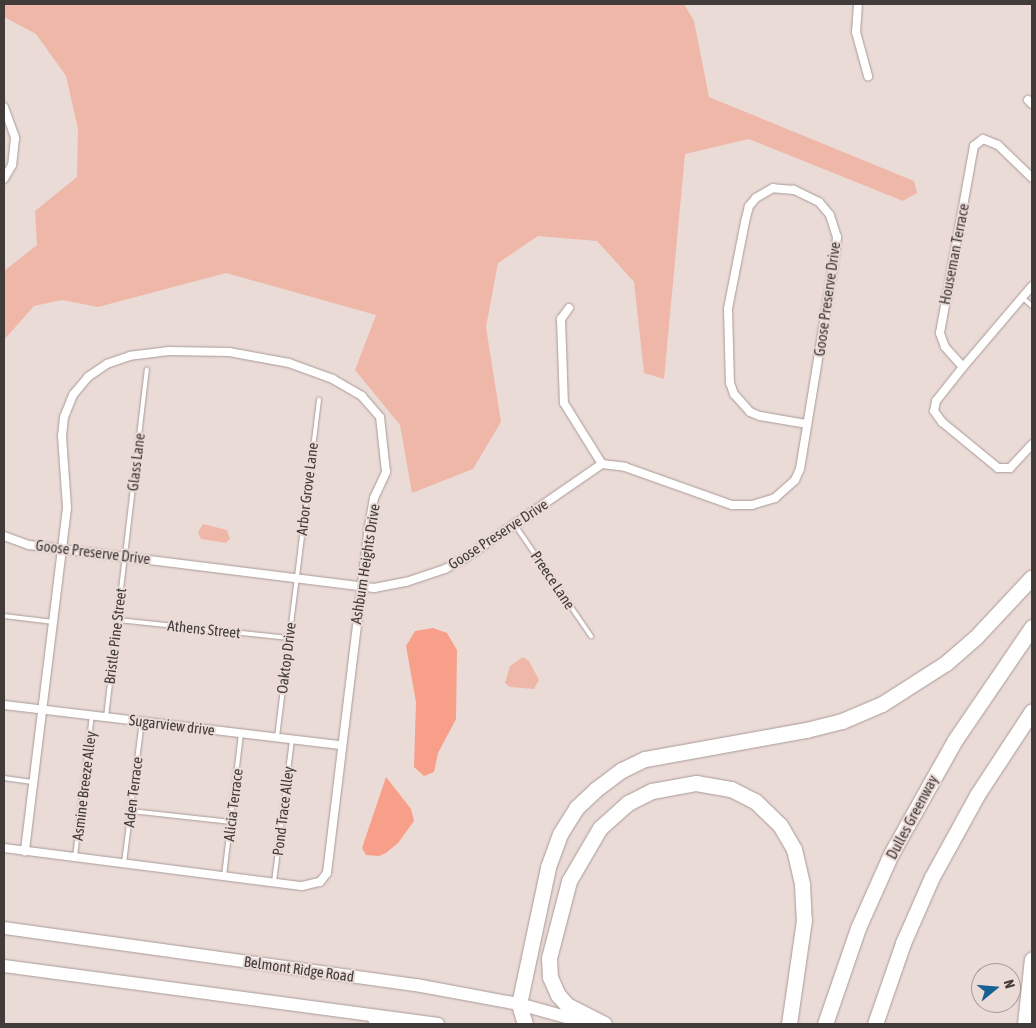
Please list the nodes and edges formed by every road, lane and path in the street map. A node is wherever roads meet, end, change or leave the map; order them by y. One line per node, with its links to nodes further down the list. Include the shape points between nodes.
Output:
1 (858, 4): 2 (street, via 856,32)
2 (868, 76)
3 (4, 107): 5 (street, via 15,138 12,165)
4 (1032, 178): 10 (street, Houseman Terrace, via 1003,148 983,139 977,142 940,334 945,347)
5 (4, 179)
6 (1032, 286): 7 (street)
7 (1023, 298): 8 (lane); 10 (street)
8 (1032, 306)
9 (568, 308): 15 (street, via 561,319 564,403)
10 (963, 367): 14 (street, via 936,401 934,412 942,422 993,466 1002,469 1015,464)
11 (147, 369): 19 (lane, Glass Lane)
12 (319, 400): 21 (lane, Arbor Grove Lane)
13 (808, 424): 13 (street, Goose Preserve Drive, via 837,237 830,215 818,202 794,190 774,188 749,206 745,222 728,309 729,371 734,394 750,412); 15 (street, Goose Preserve Drive, via 795,480 775,498 764,503 732,505 624,468)
14 (1032, 444)
15 (602, 464): 16 (street, Goose Preserve Drive)
16 (515, 525): 23 (street, Goose Preserve Drive, via 446,569 406,582 374,588); 28 (lane, Preece Lane)
17 (4, 536): 18 (street, Goose Preserve Drive, via 28,545)
18 (63, 549): 19 (street, Goose Preserve Drive); 23 (street, Ashburn Heights Drive, via 67,500 62,436 64,417 80,386 96,369 130,356 170,351 229,352 290,363 333,379 362,396 380,417 386,472 374,498); 26 (street, Ashburn Heights Drive)
19 (124, 555): 21 (street, Goose Preserve Drive); 25 (lane, Bristle Pine Street)
20 (1032, 564): 22 (highway)
21 (296, 578): 23 (street, Goose Preserve Drive); 29 (lane, Oaktop Drive)
22 (1030, 579): 53 (highway, via 975,638 946,663 882,704 806,730 646,760 622,770 595,790 576,808 560,834 548,867)
23 (360, 586): 39 (street, Ashburn Heights Drive)
24 (4, 616): 26 (lane)
25 (118, 620): 29 (lane, Athens Street); 34 (lane, Bristle Pine Street)
26 (54, 622): 31 (street, Ashburn Heights Drive)
27 (1032, 627): 61 (highway, Dulles Greenway, via 960,732 900,838 858,928)
28 (591, 636)
29 (289, 638): 37 (lane, Oaktop Drive)
30 (4, 705): 31 (street, Sugarview drive)
31 (44, 710): 33 (street, Sugarview drive); 41 (street, Ashburn Heights Drive)
32 (1032, 711): 62 (highway, via 976,795 932,877 903,944)
33 (92, 716): 34 (street, Sugarview drive); 46 (lane, Asmine Breeze Alley)
34 (106, 717): 35 (street, Sugarview drive)
35 (142, 722): 36 (street, Sugarview drive); 42 (lane, Aden Terrace)
36 (242, 733): 37 (street, Sugarview drive); 43 (lane, Alicia Terrace)
37 (277, 737): 38 (street, Sugarview drive)
38 (292, 739): 39 (street, Sugarview drive); 49 (lane, Pond Trace Alley)
39 (341, 745): 49 (street, Ashburn Heights Drive, via 327,873 320,882 312,885)
40 (4, 778): 41 (lane)
41 (34, 782): 45 (street, Ashburn Heights Drive)
42 (131, 811): 43 (lane); 47 (lane, Aden Terrace)
43 (231, 822): 48 (lane, Alicia Terrace)
44 (4, 848): 45 (street, Ashburn Heights Drive)
45 (25, 851): 46 (street, Ashburn Heights Drive)
46 (75, 857): 47 (street, Ashburn Heights Drive)
47 (124, 864): 48 (street, Ashburn Heights Drive)
48 (224, 876): 49 (street, Ashburn Heights Drive)
49 (274, 882)
50 (4, 928): 53 (main road, Belmont Ridge Road, via 416,985)
51 (1032, 959): 63 (highway)
52 (4, 966): 54 (main road)
53 (519, 1004): 57 (highway); 58 (main road, Belmont Ridge Road)
54 (375, 1018): 55 (highway); 56 (main road)
55 (390, 1024)
56 (438, 1024)
57 (525, 1024)
58 (591, 1024)
59 (604, 1024): 60 (highway, via 567,1004 558,995 550,977 549,958 569,881 600,828 628,803 661,789 696,783 731,789 755,801 780,825 794,848 802,885 804,920)
60 (789, 1024)
61 (825, 1024)
62 (875, 1024)
63 (1026, 1024)

